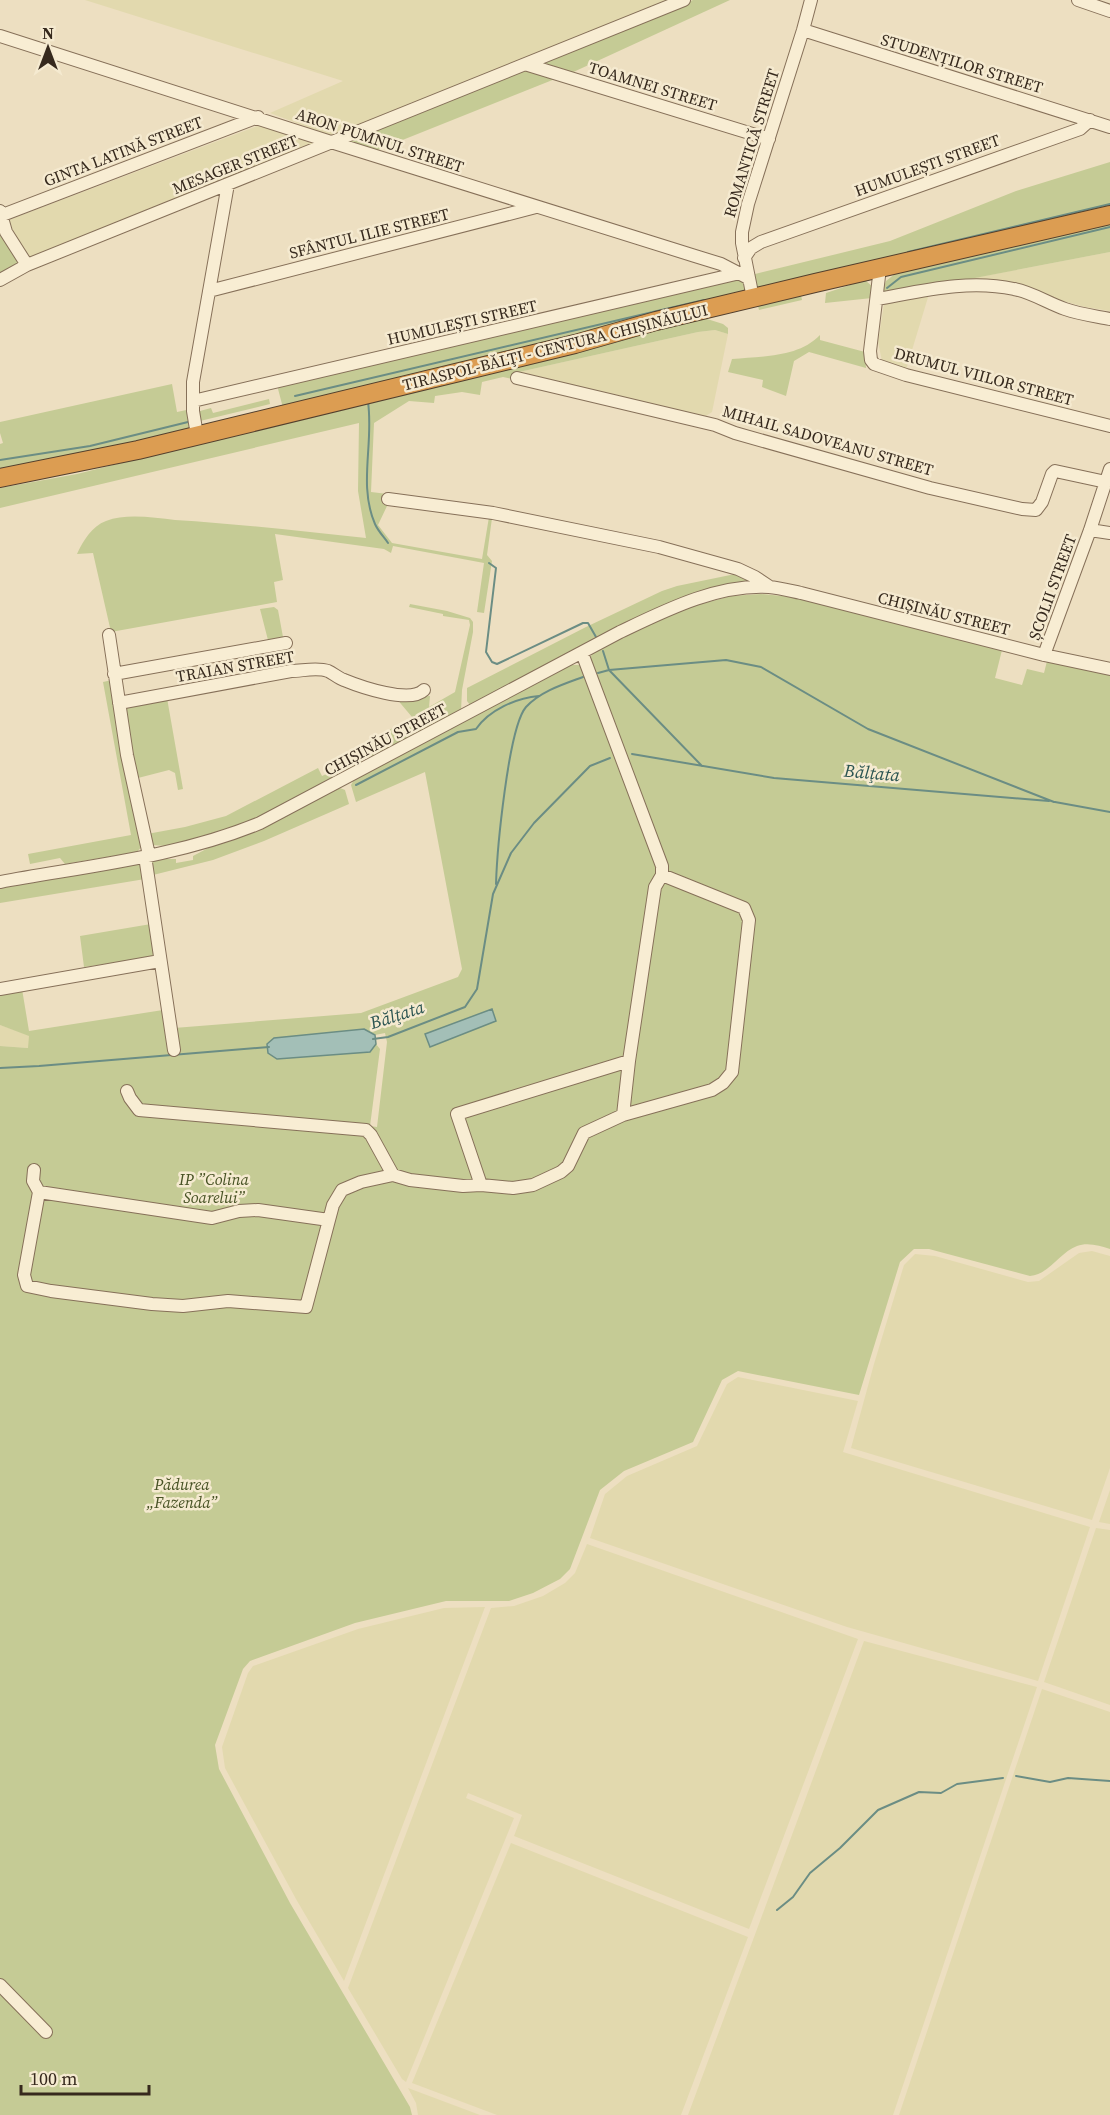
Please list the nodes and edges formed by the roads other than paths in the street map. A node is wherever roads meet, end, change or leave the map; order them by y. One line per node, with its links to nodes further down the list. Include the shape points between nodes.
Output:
1 (684, 0): 7 (street, MESAGER STREET)
2 (811, 0): 5 (street, ROMANTICĂ STREET)
3 (1078, 0): 4 (street)
4 (1110, 11)
5 (803, 30): 9 (street, STUDENȚILOR STREET); 11 (street, ROMANTICĂ STREET)
6 (0, 36): 8 (street, ARON PUMNUL STREET)
7 (528, 65): 11 (street, TOAMNEI STREET); 12 (street, MESAGER STREET)
8 (258, 117): 12 (street, ARON PUMNUL STREET); 15 (street, GINTA LATINĂ STREET)
9 (1090, 120): 10 (street, STUDENȚILOR STREET); 17 (street, HUMULEȘTI STREET, via 1080,129 761,242)
10 (1110, 127)
11 (769, 139): 17 (street, ROMANTICĂ STREET, via 742,232)
12 (331, 142): 13 (street, MESAGER STREET); 14 (street, ARON PUMNUL STREET)
13 (228, 184): 18 (street, MESAGER STREET); 22 (street)
14 (537, 207): 20 (street, ARON PUMNUL STREET, via 721,264); 22 (street, SFÂNTUL ILIE STREET)
15 (0, 214): 18 (street, via 6,232)
16 (1110, 215): 19 (highway, TIRASPOL-BĂLŢI - CENTURA CHIȘINĂULUI)
17 (744, 258): 20 (street, ROMANTICĂ STREET)
18 (27, 265): 21 (street, MESAGER STREET)
19 (880, 268): 23 (highway, TIRASPOL-BĂLŢI - CENTURA CHIȘINĂULUI); 24 (street, DRUMUL VIILOR STREET)
20 (744, 276): 23 (street, ROMANTICĂ STREET); 27 (street, HUMULEȘTI STREET)
21 (0, 280)
22 (209, 291): 27 (street)
23 (753, 298): 29 (highway, TIRASPOL-BĂLŢI - CENTURA CHIȘINĂULUI)
24 (877, 299): 25 (street, via 942,287 994,286 1014,289 1068,310); 28 (street, DRUMUL VIILOR STREET, via 870,351 874,364)
25 (1110, 318)
26 (517, 378): 32 (street, MIHAIL SADOVEANU STREET, via 715,424 919,485 1022,509 1036,510 1055,471)
27 (193, 401): 29 (street)
28 (1110, 426)
29 (197, 435): 31 (highway, TIRASPOL-BĂLŢI - CENTURA CHIȘINĂULUI)
30 (1110, 469): 32 (street, ȘCOLII STREET)
31 (0, 478)
32 (1106, 482): 34 (street, ȘCOLII STREET)
33 (388, 499): 36 (street, CHIȘINĂU STREET, via 493,513 659,547 738,569)
34 (1090, 530): 35 (street, ȘCOLII STREET); 40 (street, ȘCOLII STREET)
35 (1110, 533)
36 (770, 587): 39 (street, CHIȘINĂU STREET, via 697,599); 40 (street, CHIȘINĂU STREET)
37 (109, 635): 42 (street)
38 (286, 643): 42 (street, TRAIAN STREET)
39 (582, 653): 45 (street, CHIȘINĂU STREET, via 260,823 199,845); 46 (street, via 662,866)
40 (1044, 655): 41 (street, CHIȘINĂU STREET)
41 (1110, 669)
42 (114, 674): 44 (street)
43 (424, 690): 44 (street, TRAIAN STREET, via 416,695 385,692 362,688 328,671 291,671)
44 (119, 703): 45 (street)
45 (147, 855): 47 (street, CHIȘINĂU STREET); 48 (street)
46 (662, 875): 51 (street, via 655,887); 53 (street, via 744,908 749,920 732,1071 712,1090)
47 (0, 882)
48 (160, 961): 49 (street); 50 (street)
49 (0, 989)
50 (174, 1050)
51 (628, 1061): 53 (street); 56 (street, via 457,1114)
52 (127, 1091): 55 (street, via 139,1110 366,1130)
53 (622, 1115): 56 (street, via 584,1133 561,1172 533,1185)
54 (34, 1170): 57 (street, via 33,1181)
55 (393, 1175): 56 (street, via 410,1180); 58 (street, via 342,1190)
56 (481, 1185)
57 (39, 1192): 58 (street, via 212,1218 258,1210); 58 (street, via 24,1275 27,1286 152,1304 183,1306 228,1301 306,1307)
58 (329, 1220)
59 (0, 1985): 60 (street)
60 (46, 2031)

